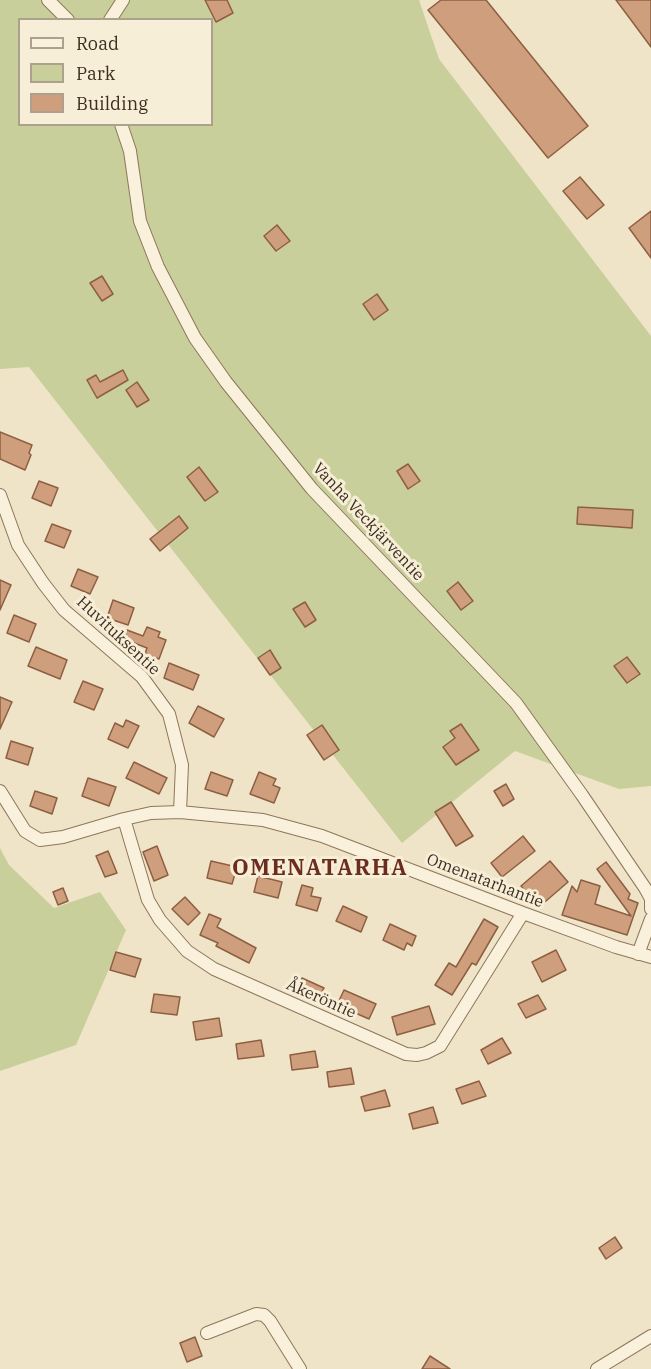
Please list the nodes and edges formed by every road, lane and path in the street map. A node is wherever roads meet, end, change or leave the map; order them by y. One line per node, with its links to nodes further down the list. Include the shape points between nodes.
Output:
1 (48, 0): 3 (street)
2 (123, 0): 4 (street)
3 (66, 18)
4 (111, 18)
5 (122, 126): 10 (street, Vanha Veckjärventie, via 130,151 140,221 158,267 195,338 312,489 516,703 645,888)
6 (0, 495): 8 (street, Huvituksentie, via 18,545 43,583 64,610 142,678 169,714 182,765)
7 (0, 791): 9 (street, Omenatarhantie, via 25,831 40,840)
8 (180, 812): 9 (street, Omenatarhantie); 11 (street, Omenatarhantie, via 263,820 322,836)
9 (124, 819): 11 (street, Åkeröntie, via 148,900 187,951 214,969 406,1054 426,1053 440,1046)
10 (651, 909)
11 (523, 913): 13 (street, Omenatarhantie)
12 (651, 919): 13 (street)
13 (638, 954): 14 (street, Omenatarhantie)
14 (651, 957)
15 (207, 1333): 17 (street, via 256,1314 264,1315)
16 (651, 1336): 18 (street)
17 (300, 1369)
18 (597, 1369)

